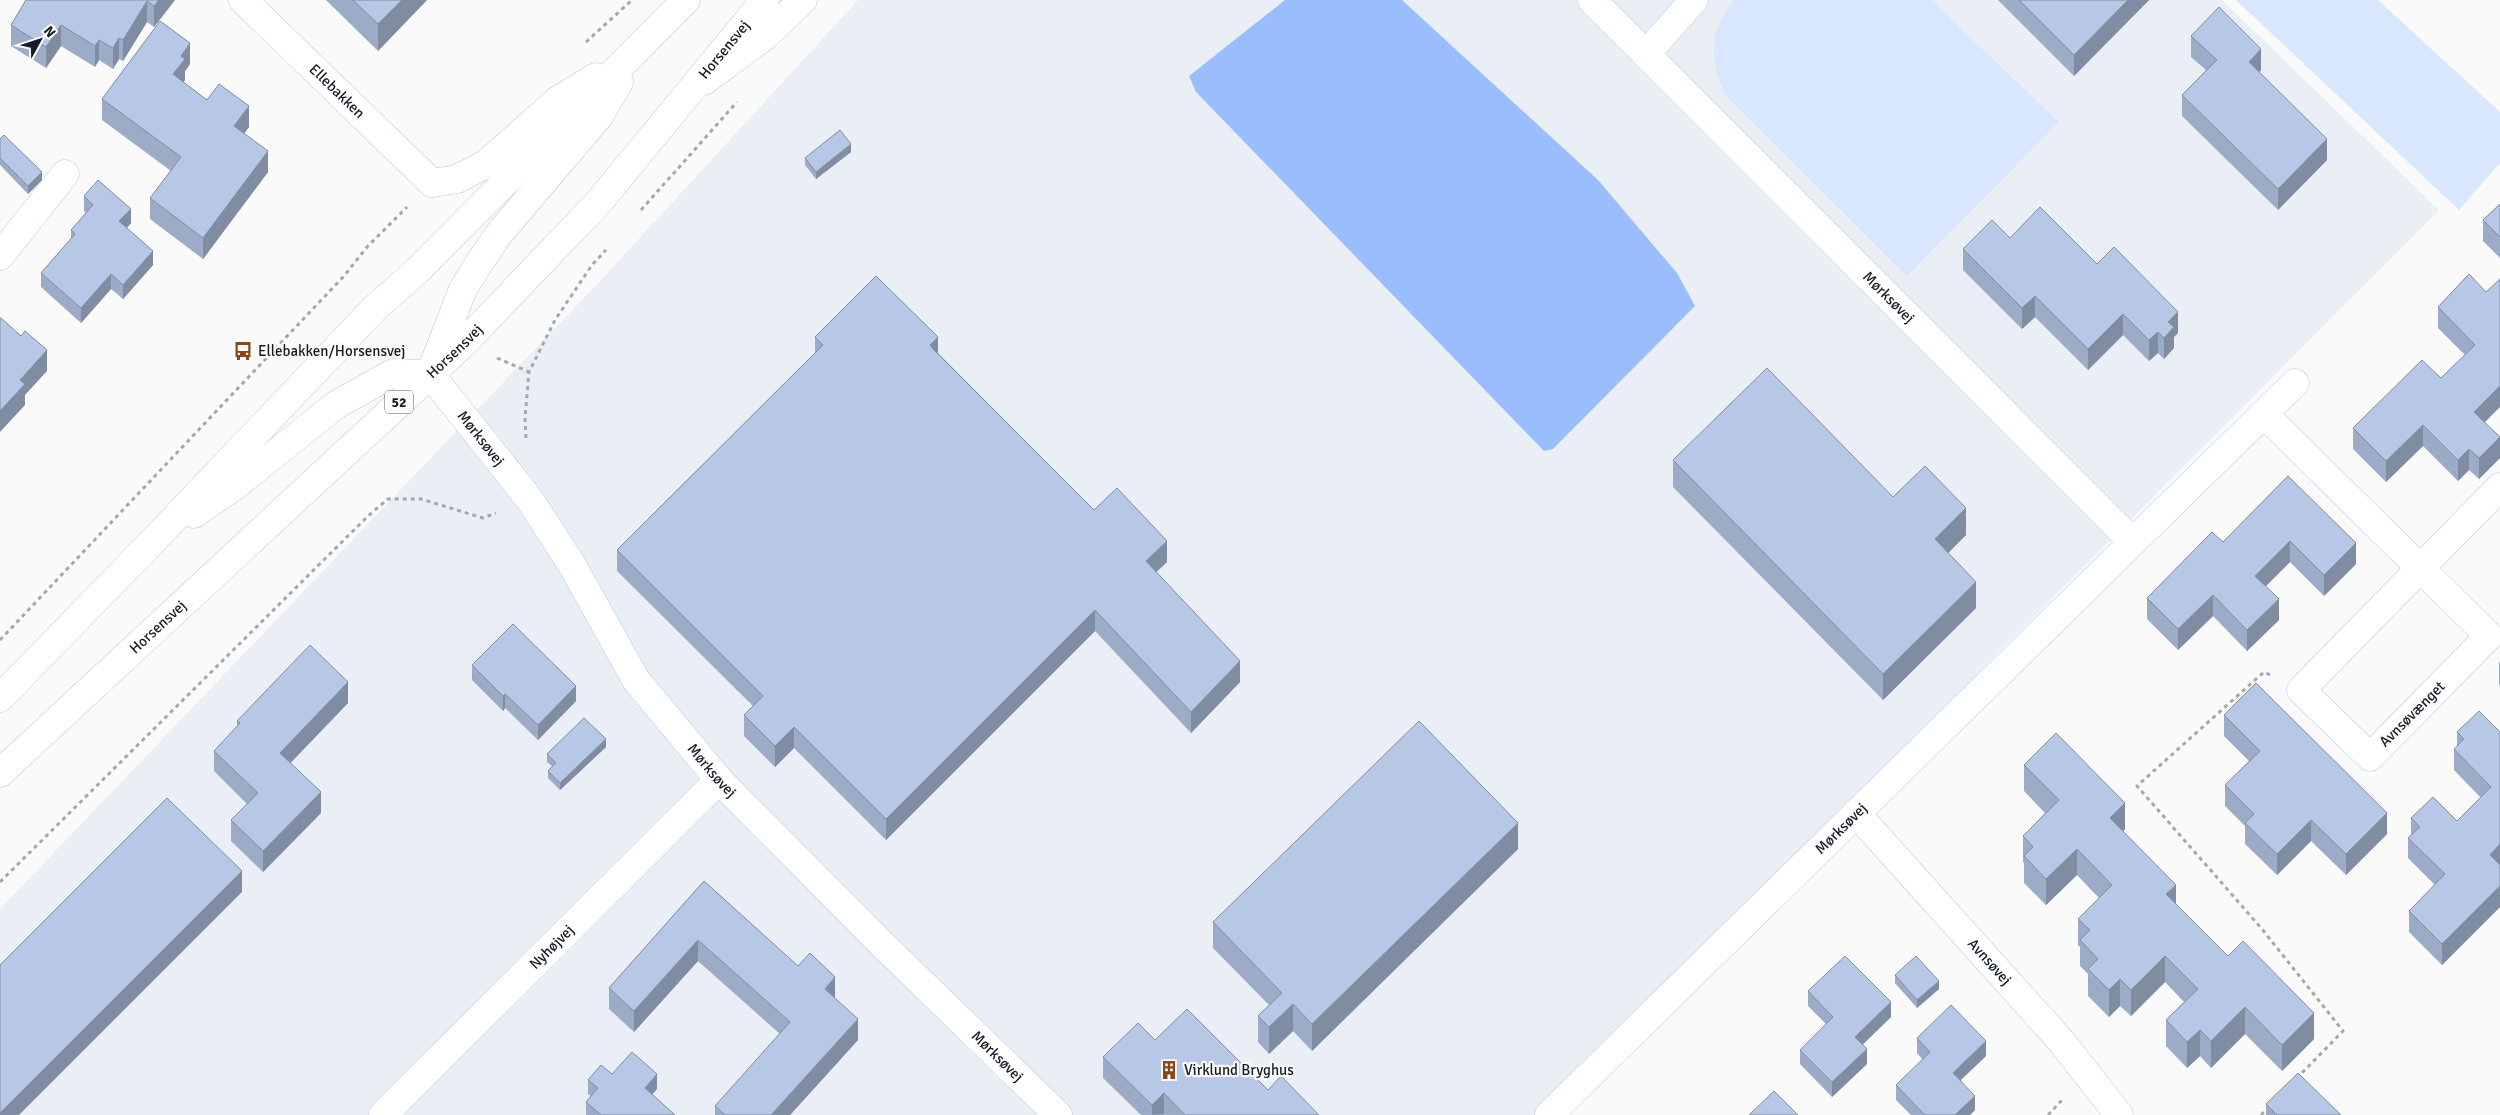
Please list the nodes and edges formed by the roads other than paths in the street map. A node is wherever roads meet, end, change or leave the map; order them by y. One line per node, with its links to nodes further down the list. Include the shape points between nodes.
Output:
1 (243, 0): 7 (street, Ellebakken / 52, via 432,183 457,179 486,164 558,100)
2 (686, 0): 7 (street, 52)
3 (765, 0): 9 (street, Horsensvej / 52)
4 (803, 0): 9 (street, via 765,36)
5 (1592, 0): 8 (street, Mørksøvej)
6 (1694, 0): 8 (street)
7 (635, 52): 12 (street, 52, via 600,115 498,235 480,262 463,289); 16 (street, 52, via 418,270 375,308)
8 (1648, 53): 17 (street, Mørksøvej)
9 (691, 91): 12 (street, Horsensvej / 52, via 598,203 463,344)
10 (65, 174): 11 (street)
11 (0, 256)
12 (430, 374): 16 (street, 52, via 393,373 336,405 235,486); 20 (street, Horsensvej / 52); 21 (street, Mørksøvej, via 530,500 572,565 636,680)
13 (2295, 383): 14 (street, Mørksøvej)
14 (2264, 414): 17 (street, Mørksøvej); 18 (street, Avnsøvænget)
15 (2500, 487): 18 (street)
16 (153, 541): 19 (street, 52)
17 (2132, 541): 22 (street, Mørksøvej)
18 (2420, 568): 18 (street, Avnsøvænget, via 2301,690 2370,757 2489,636)
19 (0, 698)
20 (0, 773)
21 (719, 780): 23 (street, Nyhøjvej); 24 (street, Mørksøvej)
22 (1856, 813): 25 (street, Mørksøvej); 26 (street, Avnsøvej, via 2061,1042)
23 (383, 1115)
24 (1058, 1115)
25 (1549, 1115)
26 (2119, 1115)

